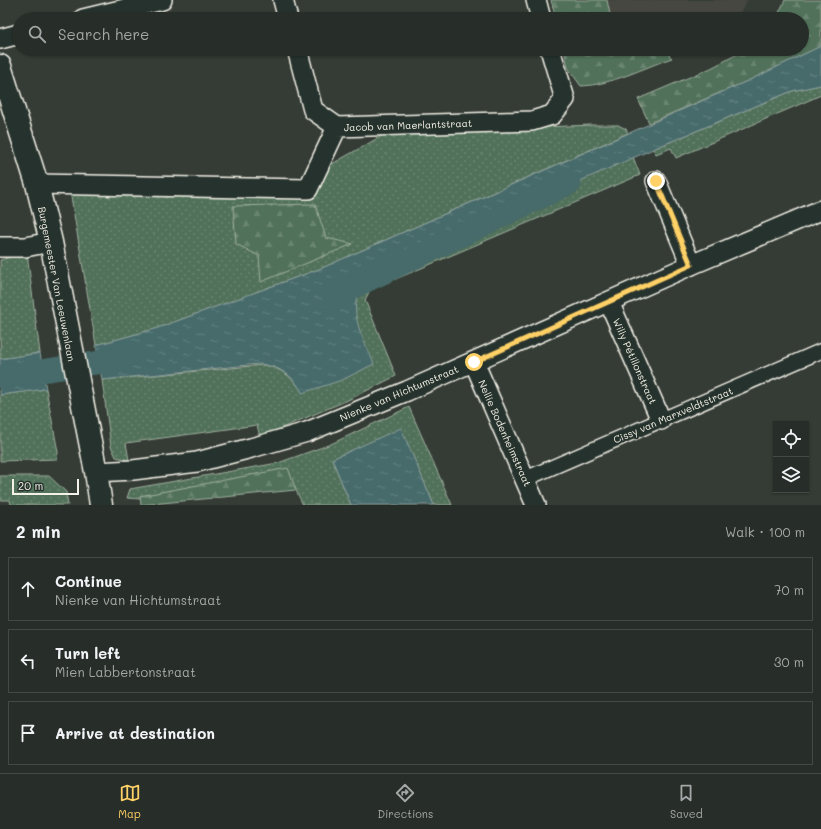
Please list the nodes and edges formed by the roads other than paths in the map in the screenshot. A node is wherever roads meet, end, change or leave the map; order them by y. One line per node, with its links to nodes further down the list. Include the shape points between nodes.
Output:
1 (162, 0): 4 (street)
2 (283, 0): 5 (street)
3 (536, 0): 6 (street)
4 (112, 12)
5 (286, 12)
6 (540, 12)
7 (12, 36): 8 (street)
8 (0, 39)
9 (299, 56): 12 (street, via 314,110)
10 (552, 56): 12 (street, Jacob van Maerlantstraat, via 565,99 552,115 532,121)
11 (0, 66): 14 (street, Burgemeester Van Leeuwenlaan)
12 (337, 127): 14 (street, Jacob van Maerlantstraat, via 308,189)
13 (656, 181): 18 (street)
14 (37, 184): 16 (street, Burgemeester Van Leeuwenlaan)
15 (821, 210): 18 (street, Nienke van Hichtumstraat)
16 (51, 242): 17 (street, via 25,247); 23 (street, Burgemeester Van Leeuwenlaan)
17 (0, 247)
18 (691, 265): 19 (street, Nienke van Hichtumstraat)
19 (609, 302): 21 (street, Nienke van Hichtumstraat); 22 (street, Willy Pétillonstraat)
20 (821, 351): 22 (street, Cissy van Marxveldtstraat)
21 (474, 362): 23 (street, Nienke van Hichtumstraat, via 306,432 265,444 197,462); 24 (street, Nellie Bodenheimstraat)
22 (661, 420): 24 (street, Cissy van Marxveldtstraat)
23 (96, 472): 25 (street, Burgemeester Van Leeuwenlaan)
24 (525, 479): 26 (street, Nellie Bodenheimstraat)
25 (101, 505)
26 (536, 505)

